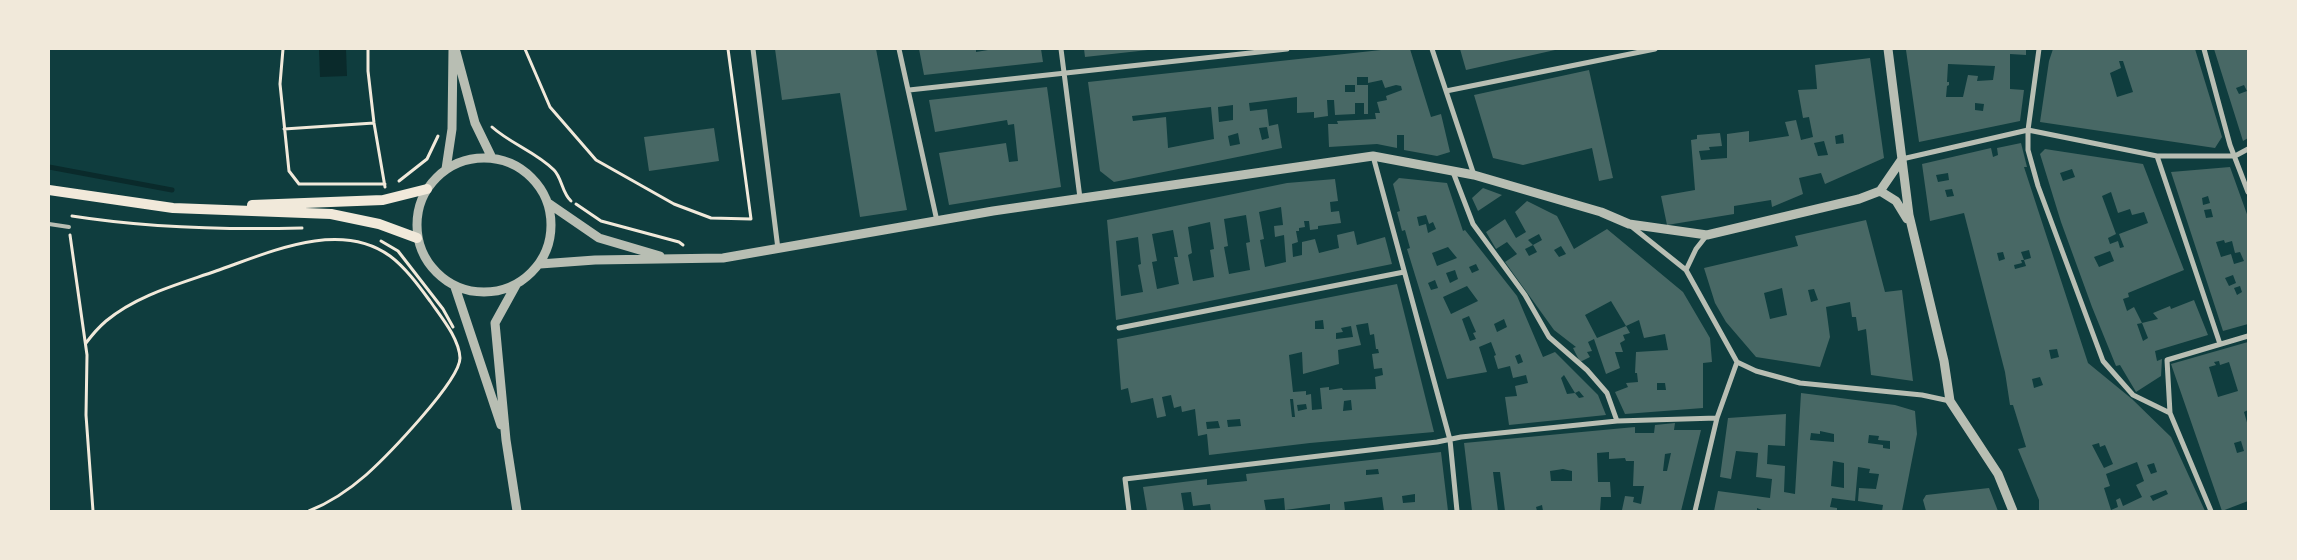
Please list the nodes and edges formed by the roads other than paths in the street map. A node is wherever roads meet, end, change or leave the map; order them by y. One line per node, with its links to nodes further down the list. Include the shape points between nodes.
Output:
1 (454, 49): 19 (street, via 475,123); 21 (street, via 452,129)
2 (753, 49): 38 (street)
3 (899, 49): 12 (street)
4 (1061, 49): 11 (street)
5 (1286, 49): 11 (street)
6 (1432, 49): 13 (street)
7 (1655, 49): 13 (street)
8 (1888, 49): 20 (street)
9 (2039, 49): 14 (street)
10 (2204, 49): 18 (street)
11 (1064, 72): 12 (street); 28 (street)
12 (909, 90): 31 (street)
13 (1446, 91): 23 (street)
14 (2028, 130): 17 (street); 20 (street); 50 (street, via 2028,150 2038,186 2102,360 2133,395)
15 (2248, 150): 18 (street)
16 (1373, 156): 22 (street); 28 (street); 42 (street)
17 (2158, 156): 18 (street); 47 (street)
18 (2235, 156): 27 (street)
19 (492, 158): 21 (street, via 476,158); 29 (street, via 526,172)
20 (1902, 159): 26 (street); 35 (street)
21 (446, 169): 24 (street)
22 (1453, 172): 23 (street); 52 (street, via 1474,224 1525,295 1548,336 1587,370 1607,393)
23 (1474, 175): 33 (street, via 1601,212)
24 (427, 188): 30 (main road, via 383,200); 37 (street, via 418,212)
25 (49, 190): 30 (main road)
26 (1880, 191): 35 (street, via 1896,201); 36 (street, via 1851,201)
27 (2248, 192)
28 (1080, 198): 31 (street)
29 (548, 203): 39 (street, via 599,238); 40 (street, via 552,224 549,245)
30 (173, 208): 37 (main road, via 331,214 378,224)
31 (937, 222): 38 (street)
32 (49, 224): 34 (lane)
33 (1629, 224): 36 (street); 41 (street)
34 (69, 228)
35 (1914, 232): 49 (street)
36 (1707, 235): 41 (street)
37 (417, 238): 44 (street, via 424,258 437,274)
38 (778, 249): 39 (street, via 723,258)
39 (670, 259): 40 (street)
40 (540, 264): 43 (street)
41 (1686, 270): 48 (street)
42 (1404, 272): 45 (street); 54 (street)
43 (516, 285): 44 (street, via 496,292 475,293); 53 (street, via 495,323)
44 (455, 287): 53 (street)
45 (1119, 328)
46 (2248, 336): 47 (street)
47 (2220, 344): 50 (street, via 2166,360)
48 (1737, 362): 49 (street, via 1756,371 1800,383 1922,395); 51 (street)
49 (1950, 401): 59 (street, via 1998,474)
50 (2170, 413): 60 (street)
51 (1717, 418): 52 (street); 58 (street)
52 (1617, 421): 54 (street)
53 (506, 440): 55 (street)
54 (1450, 440): 56 (street, via 1125,479); 57 (street)
55 (517, 511)
56 (1129, 511)
57 (1457, 511)
58 (1695, 511)
59 (2013, 511)
60 (2211, 511)

